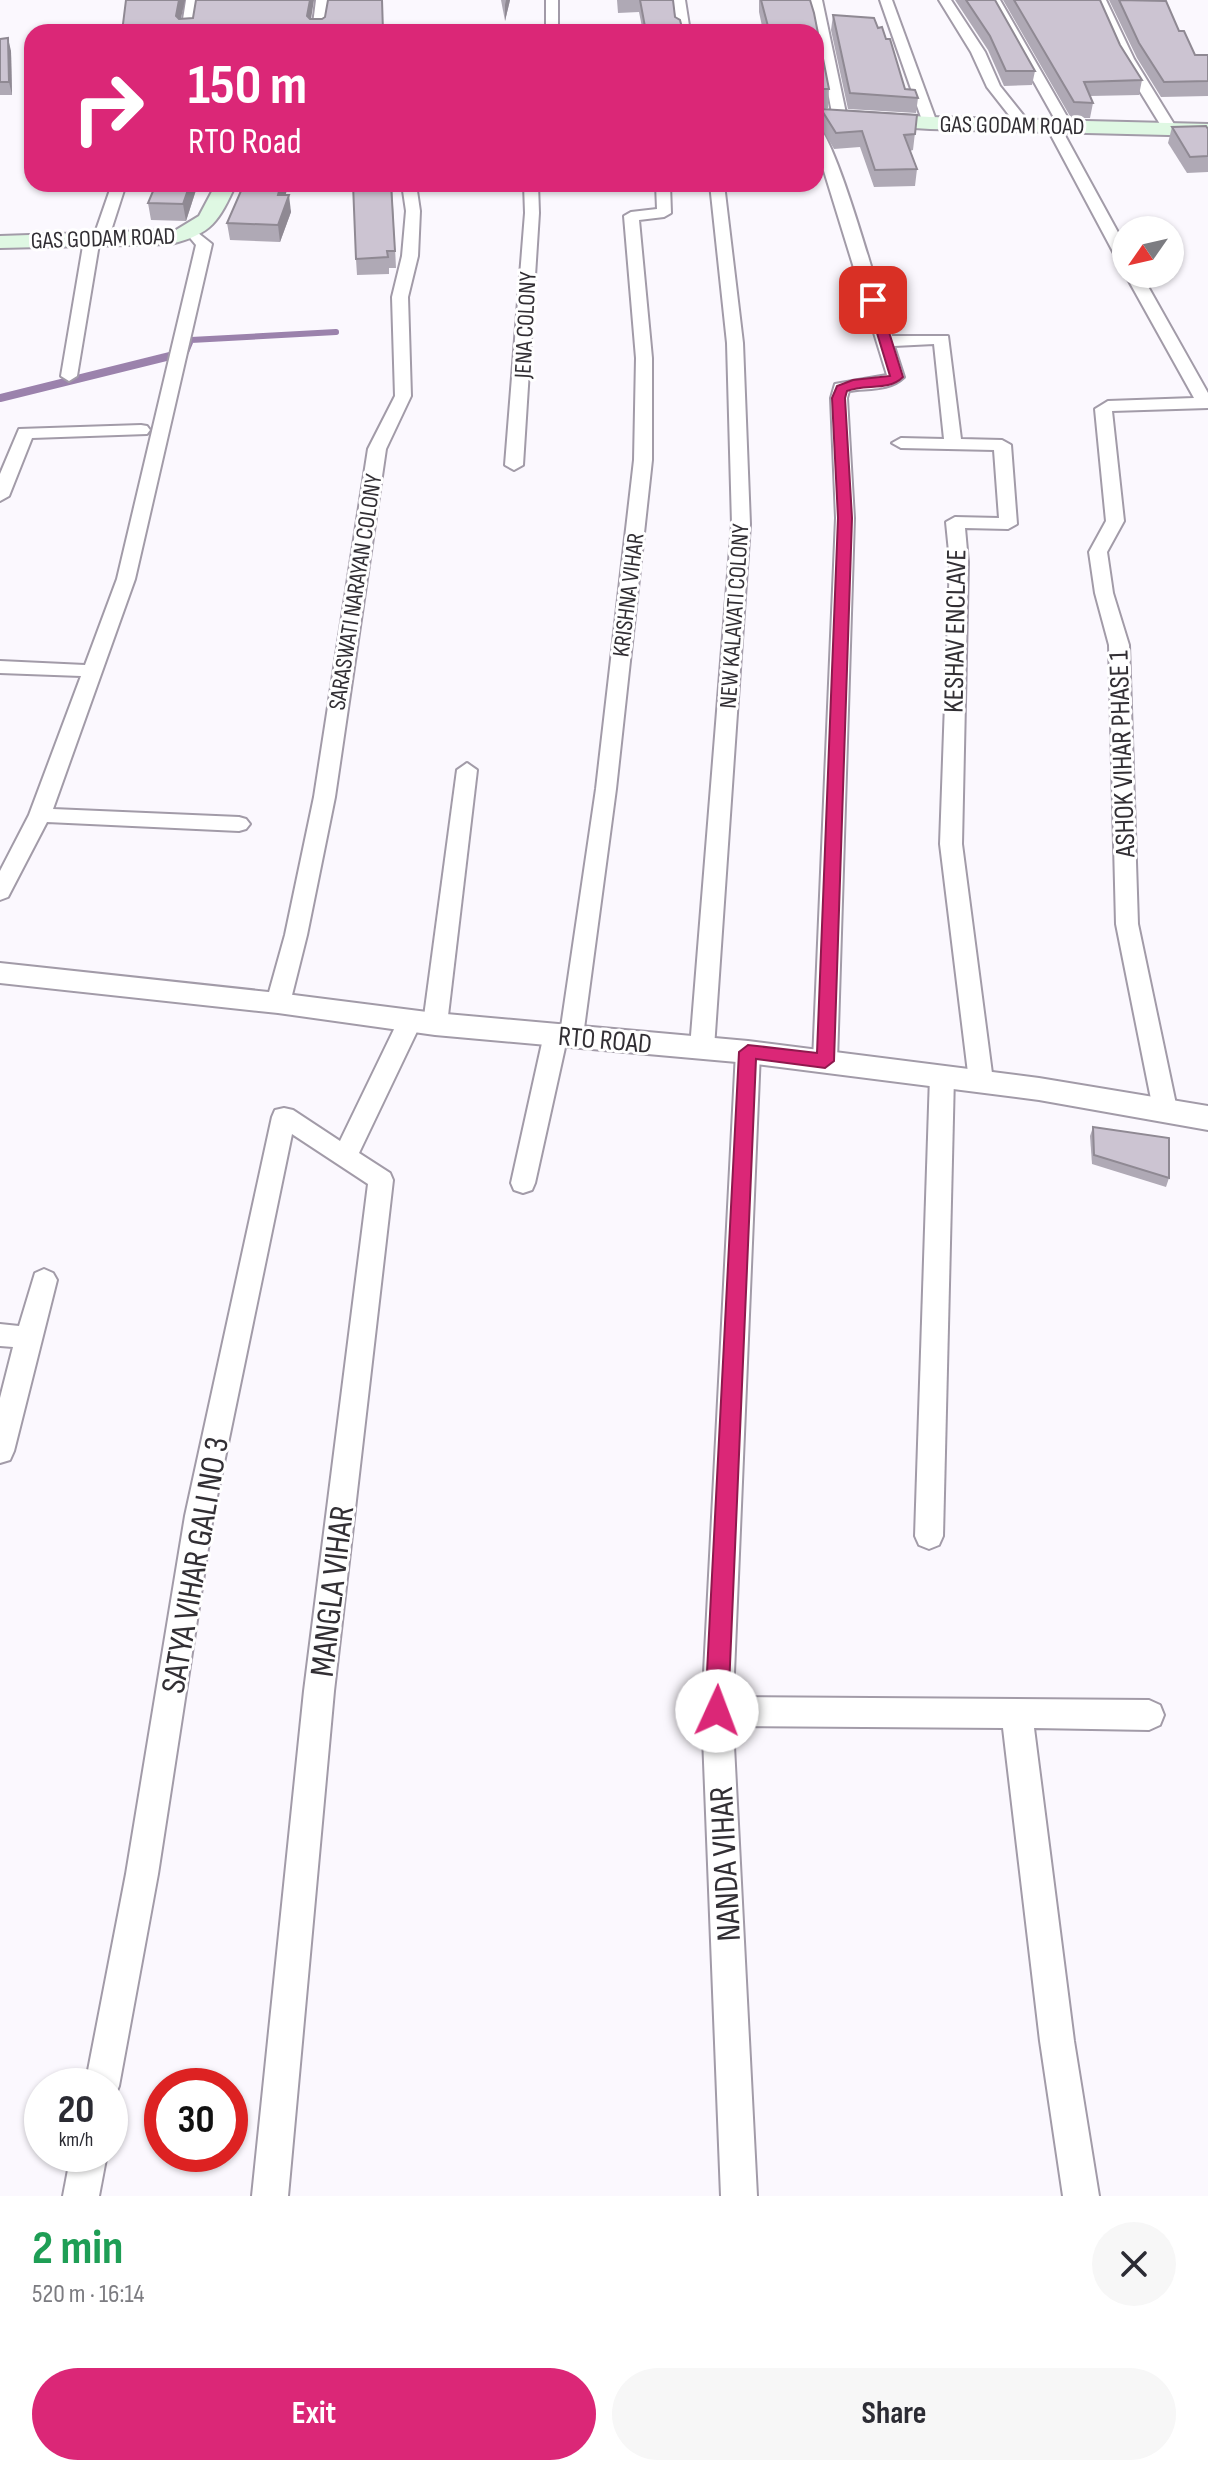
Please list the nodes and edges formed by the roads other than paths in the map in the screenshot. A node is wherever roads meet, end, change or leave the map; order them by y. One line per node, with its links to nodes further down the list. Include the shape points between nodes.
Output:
1 (192, 0): 10 (street)
2 (322, 0): 11 (street)
3 (552, 0): 12 (street)
4 (679, 0): 13 (street)
5 (816, 0): 14 (street)
6 (886, 0): 18 (street)
7 (945, 0): 19 (street, via 994,87)
8 (994, 0): 20 (street)
9 (1100, 0): 21 (street, via 1127,59)
10 (188, 24)
11 (319, 24)
12 (552, 24)
13 (683, 24)
14 (821, 24)
15 (824, 39): 17 (street)
16 (824, 117): 17 (main road, GAS GODAM ROAD)
17 (840, 118): 18 (main road, GAS GODAM ROAD)
18 (930, 123): 19 (main road, GAS GODAM ROAD)
19 (1025, 126): 20 (main road, GAS GODAM ROAD)
20 (1059, 126): 21 (main road, GAS GODAM ROAD); 31 (street)
21 (1170, 129): 22 (main road, GAS GODAM ROAD)
22 (1208, 130)
23 (824, 148): 35 (street)
24 (116, 192): 32 (street)
25 (222, 192): 30 (main road, GAS GODAM ROAD, via 205,225)
26 (410, 192): 52 (street, SARASWATI NARAYAN COLONY, via 410,256 400,297 403,396 377,449 323,808 303,917)
27 (531, 192): 43 (street, JENA COLONY)
28 (663, 192): 54 (street, KRISHNA VIHAR, via 664,213 631,216 644,358 643,460 606,789)
29 (718, 192): 55 (street, NEW KALAVATI COLONY, via 735,343 741,524)
30 (193, 233): 32 (main road, GAS GODAM ROAD); 46 (street, via 204,244 126,579)
31 (1112, 233)
32 (96, 240): 33 (main road, GAS GODAM ROAD); 38 (street)
33 (0, 242)
34 (1141, 288): 37 (street)
35 (887, 341): 42 (street, via 944,340); 57 (street, via 896,377 890,382 853,383 841,388 839,398 845,518)
36 (1208, 367): 37 (street)
37 (1186, 368): 39 (street)
38 (69, 376)
39 (1207, 403): 60 (street, ASHOK VIHAR PHASE 1, via 1103,409 1115,521 1098,552 1119,645 1127,924)
40 (141, 430): 44 (street, via 25,433)
41 (901, 443): 42 (street)
42 (953, 444): 59 (street, KESHAV ENCLAVE, via 1002,445 1008,524 955,522 959,562 951,844)
43 (514, 465)
44 (0, 496)
45 (0, 667): 46 (street)
46 (93, 671): 48 (street)
47 (467, 770): 53 (street)
48 (40, 815): 49 (street); 50 (street)
49 (239, 824)
50 (0, 892)
51 (0, 973): 52 (street, RTO ROAD)
52 (278, 1003): 53 (street, RTO ROAD)
53 (423, 1022): 54 (street, RTO ROAD); 62 (street)
54 (563, 1035): 55 (street, RTO ROAD); 63 (street)
55 (702, 1048): 56 (street, RTO ROAD)
56 (748, 1052): 57 (street, RTO ROAD); 69 (street, NANDA VIHAR)
57 (825, 1061): 58 (street, RTO ROAD)
58 (942, 1076): 59 (street, RTO ROAD); 68 (street)
59 (981, 1081): 60 (street, RTO ROAD)
60 (1165, 1109): 61 (street, RTO ROAD)
61 (1208, 1118)
62 (345, 1156): 72 (street, SATYA VIHAR GALI NO 3, via 284,1117 199,1516); 75 (street, MANGLA VIHAR, via 381,1180 319,1691)
63 (523, 1183)
64 (44, 1280): 66 (street)
65 (0, 1335): 66 (street)
66 (30, 1338): 67 (street)
67 (0, 1451)
68 (929, 1536)
69 (717, 1711): 70 (street); 76 (street, NANDA VIHAR)
70 (1017, 1715): 71 (street); 77 (street)
71 (1149, 1715)
72 (105, 2068)
73 (86, 2172): 74 (street)
74 (81, 2196)
75 (270, 2196)
76 (739, 2196)
77 (1081, 2196)

